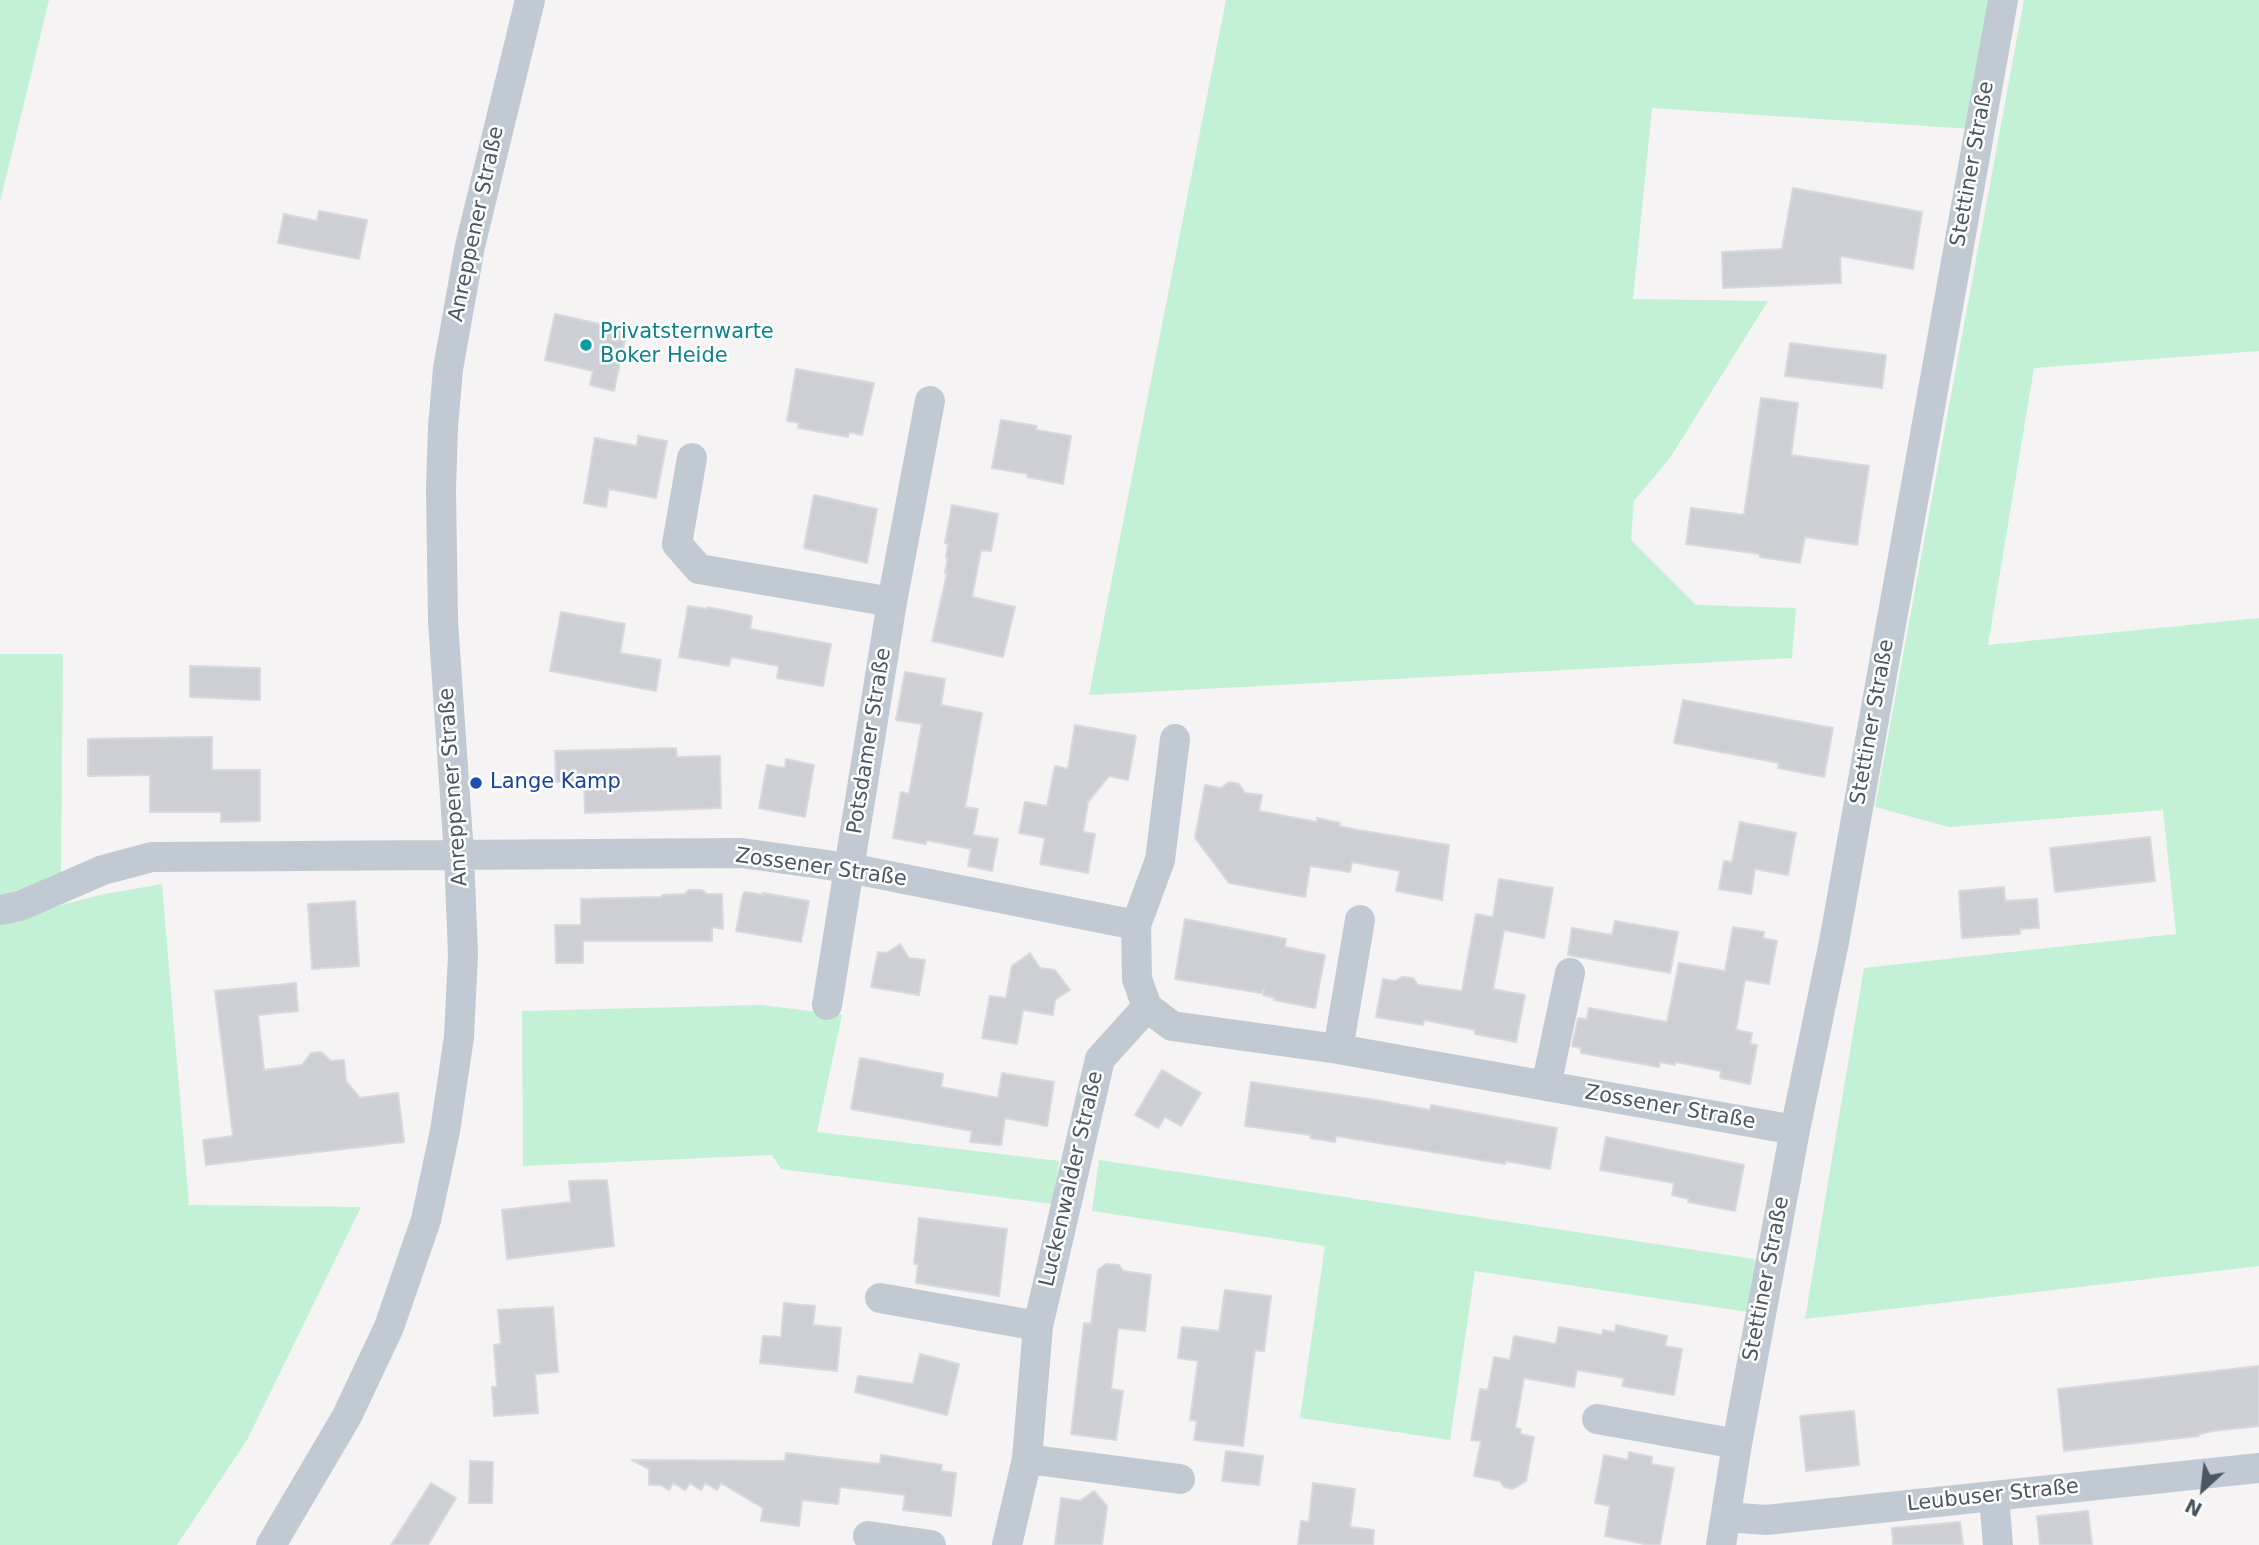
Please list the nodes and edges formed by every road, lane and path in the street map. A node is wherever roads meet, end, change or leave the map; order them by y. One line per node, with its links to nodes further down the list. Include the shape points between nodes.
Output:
1 (530, 0): 7 (street, Anreppener Straße, via 470,246 443,427 443,621)
2 (2003, 0): 17 (street, Stettiner Straße, via 1834,942)
3 (930, 401): 5 (street, Potsdamer Straße)
4 (692, 458): 5 (street, via 677,544 699,569)
5 (892, 602): 8 (street, Potsdamer Straße)
6 (1175, 739): 11 (street, via 1160,860)
7 (459, 855): 8 (street, Zossener Straße, via 741,853); 9 (street, via 152,858 103,870 20,906); 28 (street, Anreppener Straße, via 463,954 459,1037 426,1220 389,1327 347,1416)
8 (849, 868): 11 (street, Zossener Straße); 13 (street, Potsdamer Straße)
9 (0, 910)
10 (1360, 920): 15 (street)
11 (1136, 925): 14 (street, via 1137,979)
12 (1570, 973): 16 (street)
13 (827, 1005)
14 (1147, 1007): 15 (street, Zossener Straße, via 1172,1026); 19 (street, Luckenwalder Straße, via 1100,1059)
15 (1338, 1049): 16 (street, Zossener Straße)
16 (1546, 1086): 17 (street, Zossener Straße)
17 (1795, 1129): 21 (street, Stettiner Straße)
18 (880, 1298): 19 (street)
19 (1038, 1326): 22 (street, Luckenwalder Straße)
20 (1597, 1419): 21 (street)
21 (1737, 1444): 26 (street, Stettiner Straße)
22 (1027, 1459): 24 (street); 30 (street, Luckenwalder Straße)
23 (2259, 1468): 25 (street, Leubuser Straße)
24 (1180, 1479)
25 (1994, 1496): 26 (street, Leubuser Straße, via 1766,1520); 31 (street)
26 (1724, 1531)
27 (868, 1536): 29 (street)
28 (271, 1545)
29 (931, 1545)
30 (1007, 1545)
31 (1998, 1545)

